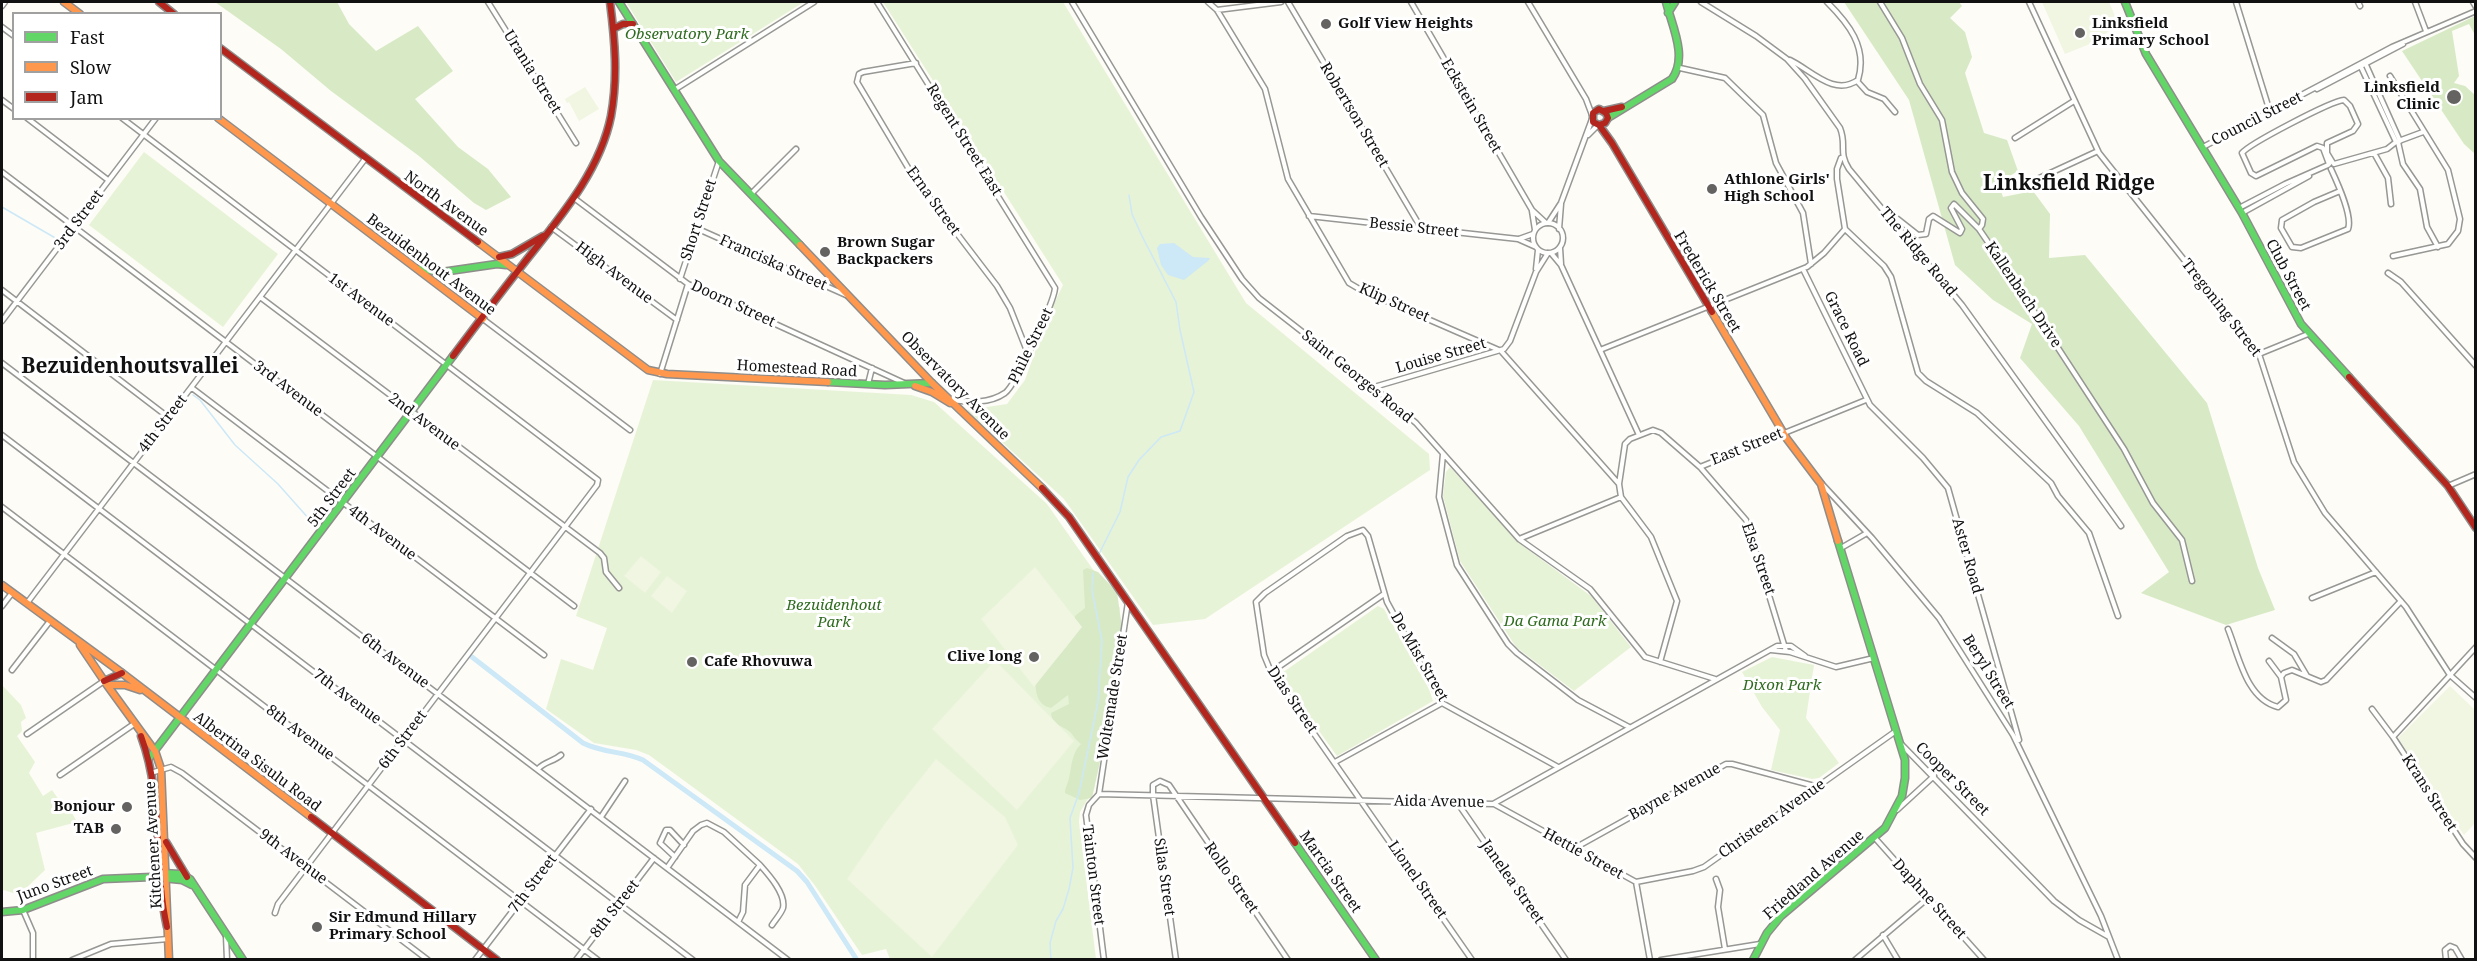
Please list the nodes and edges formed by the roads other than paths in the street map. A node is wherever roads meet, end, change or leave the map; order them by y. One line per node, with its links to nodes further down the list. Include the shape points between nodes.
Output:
1 (5, 2): 25 (street)
2 (64, 2): 28 (main road)
3 (159, 2): 29 (main road)
4 (488, 2): 58 (street, Urania Street)
5 (610, 2): 32 (main road)
6 (619, 2): 31 (main road, Observatory Avenue)
7 (814, 2): 41 (street)
8 (877, 2): 36 (street, Regent Street East)
9 (1072, 2): 137 (street, Saint Georges Road, via 1242,279 1265,305)
10 (1208, 2): 27 (street, Klip Street)
11 (1281, 2): 27 (street)
12 (1288, 2): 85 (street, Robertson Street)
13 (1410, 2): 78 (street, Eckstein Street)
14 (1528, 2): 46 (street)
15 (1666, 2): 30 (main road)
16 (1675, 2): 30 (main road)
17 (1701, 2): 35 (street)
18 (1827, 2): 40 (street, via 1856,39 1861,59)
19 (1880, 2): 87 (street, Kallenbach Drive, via 1942,120 1950,166 1962,193 1983,219)
20 (2029, 2): 42 (street, Tregoning Street)
21 (2125, 2): 60 (main road, Club Street, via 2146,54)
22 (2236, 2): 45 (street)
23 (2415, 2): 33 (street)
24 (2473, 2): 26 (street)
25 (2, 6)
26 (2475, 9): 33 (street, Council Street)
27 (1217, 10): 80 (street, Klip Street, via 1265,89 1285,172)
28 (77, 12)
29 (172, 12)
30 (1668, 13): 38 (main road)
31 (633, 24): 32 (main road); 41 (main road, Observatory Avenue)
32 (615, 28): 73 (main road, via 618,67 612,114 595,164)
33 (2426, 31): 37 (street, Council Street)
34 (222, 50): 65 (main road, North Avenue)
35 (1786, 59): 40 (street, via 1830,85); 64 (street, via 1840,128)
36 (916, 63): 110 (street, Regent Street East); 122 (street, Erna Street, via 869,70 857,79 913,176 997,286)
37 (2363, 65): 45 (street, Council Street); 57 (street)
38 (1680, 68): 43 (main road, via 1672,79); 101 (street, via 1725,78 1762,114 1776,163 1803,213)
39 (2390, 76): 53 (street)
40 (1857, 81): 44 (street, via 1867,92 1886,100)
41 (673, 90): 66 (main road, Observatory Avenue)
42 (2074, 101): 56 (street); 62 (street, Tregoning Street)
43 (1624, 107): 46 (main road); 51 (main road)
44 (1895, 112)
45 (2270, 112): 60 (street, Council Street)
46 (1596, 114): 51 (main road, Frederick Street); 52 (main road, Frederick Street); 55 (street)
47 (30, 120): 69 (street)
48 (124, 120): 54 (street, 1st Avenue)
49 (154, 120): 54 (street, 3rd Street)
50 (221, 120): 76 (main road, Bezuidenhout Avenue)
51 (1607, 120): 52 (main road); 59 (main road, Frederick Street)
52 (1599, 125): 55 (street); 59 (main road, Frederick Street)
53 (2423, 132): 57 (street); 93 (street, via 2450,174 2460,219 2454,239)
54 (143, 135): 69 (street, 3rd Street); 95 (street, 1st Avenue)
55 (1586, 137): 75 (street)
56 (2015, 138)
57 (2398, 142): 63 (street); 93 (street, via 2403,164 2420,189 2427,227)
58 (576, 143)
59 (1612, 143): 117 (main road, Frederick Street)
60 (2203, 147): 79 (main road, Club Street)
61 (796, 149): 72 (street)
62 (2098, 151): 70 (street); 128 (street, Tregoning Street)
63 (2374, 153): 67 (street); 77 (street, via 2388,177)
64 (1841, 158): 74 (street, The Ridge Road); 88 (street, via 1837,179)
65 (365, 159): 76 (street, 4th Street); 96 (main road, North Avenue)
66 (719, 161): 72 (main road, Observatory Avenue); 84 (street, Short Street)
67 (2331, 166): 67 (street, via 2319,146 2255,176 2242,153 2343,100 2358,124 2353,131 2327,143); 71 (street); 79 (street, via 2285,184)
68 (2, 172): 82 (street, 3rd Avenue)
69 (108, 180): 82 (street, 3rd Street)
70 (2033, 181)
71 (2340, 191): 71 (street, via 2350,220 2349,229 2301,248 2292,247 2281,228 2282,220)
72 (751, 194): 115 (main road, Observatory Avenue)
73 (574, 198): 83 (main road); 111 (street, Doorn Street)
74 (1875, 201): 87 (street, via 1918,235 1926,234 1933,216 1962,232 1951,208 1954,204); 161 (street, The Ridge Road, via 1967,311)
75 (1561, 203): 81 (street); 86 (street)
76 (331, 204): 95 (street, 4th Street); 105 (main road, Bezuidenhout Avenue)
77 (2391, 204)
78 (1532, 210): 81 (street, Eckstein Street); 89 (street, Eckstein Street)
79 (2241, 211): 121 (main road, Club Street)
80 (1309, 216): 85 (street, Bessie Street); 126 (street, Klip Street, via 1354,286)
81 (1547, 223): 86 (street); 89 (street)
82 (74, 226): 116 (street, 3rd Street); 124 (street, 3rd Avenue)
83 (553, 226): 90 (main road, 5th Street); 97 (main road, 5th Street); 119 (street, High Avenue)
84 (696, 228): 111 (street, Short Street); 115 (street, Franciska Street)
85 (1421, 228): 91 (street, Bessie Street)
86 (1560, 229): 92 (street)
87 (1979, 229): 172 (street, Kallenbach Drive, via 2102,415 2153,503 2182,540)
88 (1845, 230): 101 (street); 183 (street, via 1892,277 1920,376 1985,420 2049,481 2087,531)
89 (1534, 232): 91 (street, Bessie Street); 94 (street)
90 (543, 236): 97 (main road, 5th Street); 100 (main road)
91 (1518, 239): 94 (street, Bessie Street)
92 (1560, 247): 98 (street); 103 (street)
93 (2438, 247): 99 (street)
94 (1537, 248): 98 (street); 108 (street, Louise Street)
95 (296, 250): 114 (street, 4th Street); 130 (street, 1st Avenue)
96 (492, 253): 100 (main road, North Avenue); 102 (main road)
97 (532, 253): 107 (main road, 5th Street)
98 (1549, 253): 103 (street); 108 (street, Louise Street)
99 (2393, 256)
100 (499, 257): 104 (main road, North Avenue)
101 (1811, 264): 106 (street)
102 (491, 265): 104 (main road); 105 (main road, via 442,272)
103 (1562, 265): 125 (street)
104 (511, 267): 107 (main road, North Avenue)
105 (416, 269): 118 (main road, Bezuidenhout Avenue)
106 (1803, 269): 117 (street); 140 (street, Grace Road)
107 (517, 272): 118 (main road, 5th Street); 133 (main road, North Avenue, via 645,368)
108 (1536, 272): 126 (street, Louise Street, via 1510,341)
109 (2388, 273): 131 (street, via 2402,282)
110 (1050, 277): 123 (street, Phile Street, via 1056,290)
111 (680, 279): 112 (street, Doorn Street)
112 (688, 284): 119 (street); 132 (street, Doorn Street)
113 (2, 290): 116 (street)
114 (260, 297): 124 (street, 4th Street); 142 (street, 2nd Avenue)
115 (850, 297): 134 (main road, Observatory Avenue)
116 (17, 302): 120 (street, 3rd Street); 143 (street)
117 (1707, 306): 125 (street); 145 (main road, Frederick Street)
118 (483, 319): 130 (main road, 5th Street); 144 (street, Bezuidenhout Avenue)
119 (677, 320): 133 (street)
120 (2, 321)
121 (2308, 334): 128 (street); 156 (main road, Club Street)
122 (1022, 335): 123 (street); 127 (street, Erna Street)
123 (1035, 338): 127 (street, Phile Street)
124 (226, 342): 138 (street, 4th Street); 149 (street, 3rd Avenue)
125 (1600, 350): 147 (street)
126 (1502, 351): 137 (street, Louise Street); 154 (street, Klip Street)
127 (1028, 352): 139 (street, Phile Street, via 1018,377 1003,394 976,403)
128 (2259, 354): 169 (street, Tregoning Street, via 2294,462 2325,513)
129 (2, 363): 150 (street, 6th Avenue)
130 (447, 365): 142 (main road, 5th Street); 153 (street, 1st Avenue)
131 (2475, 366)
132 (872, 368): 135 (street); 136 (street, Doorn Street)
133 (660, 374): 135 (main road, Homestead Road)
134 (933, 383): 136 (main road, Homestead Road); 139 (main road, Observatory Avenue)
135 (868, 384): 136 (main road, Homestead Road)
136 (910, 385): 141 (main road, via 932,392)
137 (1373, 387): 148 (street, Saint Georges Road, via 1416,423)
138 (192, 388): 143 (street, 4th Street); 158 (street, 4th Avenue)
139 (950, 400): 141 (main road, Observatory Avenue)
140 (1866, 400): 145 (street, East Street); 220 (street, Aster Road, via 1948,488)
141 (961, 411): 178 (main road, Observatory Avenue, via 1064,509)
142 (412, 412): 149 (main road, 5th Street); 162 (street, 2nd Avenue)
143 (168, 417): 150 (street, 4th Street)
144 (630, 430)
145 (1783, 433): 151 (street, East Street); 155 (main road, Beryl Street)
146 (2, 435): 160 (street, 7th Avenue)
147 (1639, 435): 151 (street, East Street, via 1659,431); 154 (street, via 1625,444)
148 (1443, 454): 166 (street, Saint Georges Road); 215 (street, via 1440,496 1457,565 1509,644 1578,700)
149 (377, 458): 158 (main road, 5th Street); 170 (street, 3rd Avenue)
150 (134, 463): 160 (street, 4th Street); 171 (street, 6th Avenue)
151 (1700, 467): 190 (street, Elsa Street, via 1748,523)
152 (2475, 474): 156 (street)
153 (598, 482): 162 (street, 6th Street)
154 (1619, 484): 157 (street)
155 (1821, 484): 165 (street, Beryl Street); 167 (main road, Cooper Street)
156 (2448, 486): 163 (main road, Club Street)
157 (1621, 497): 166 (street); 198 (street, via 1653,541 1677,601)
158 (343, 504): 171 (main road, 5th Street); 184 (street, 4th Avenue)
159 (2, 507): 168 (street, 8th Avenue)
160 (99, 509): 168 (street, 4th Street); 186 (street, 7th Avenue)
161 (2121, 526)
162 (564, 527): 170 (street, 6th Street); 174 (street, 2nd Avenue, via 602,555 606,572)
163 (2475, 528)
164 (1357, 531): 176 (street, De Mist Street, via 1363,530 1368,536); 201 (street, Dias Street, via 1256,602 1264,655)
165 (1868, 533): 167 (street); 220 (street, Beryl Street, via 1939,618)
166 (1519, 539): 198 (street, Saint Georges Road, via 1590,589 1642,653)
167 (1841, 548): 196 (main road, Cooper Street)
168 (64, 555): 180 (street, 4th Street); 200 (street, 8th Avenue)
169 (2376, 572): 177 (street); 179 (street, Tregoning Street)
170 (530, 573): 182 (street, 3rd Avenue); 184 (street, 6th Street)
171 (286, 579): 186 (main road, 5th Street); 209 (street, 6th Avenue)
172 (2192, 581)
173 (2, 585): 175 (main road, Albertina Sisulu Road)
174 (619, 588)
175 (12, 593): 180 (main road, Albertina Sisulu Road); 181 (street)
176 (1384, 594): 201 (street); 211 (street, De Mist Street)
177 (2312, 598)
178 (1128, 601): 235 (street, Woltemade Street); 238 (main road, Observatory Avenue)
179 (2401, 601): 203 (street, Tregoning Street); 204 (street, via 2326,680)
180 (27, 603): 185 (main road, Albertina Sisulu Road)
181 (2, 606)
182 (574, 606)
183 (2118, 616)
184 (495, 619): 194 (street, 4th Avenue); 209 (street, 6th Street)
185 (50, 621): 189 (main road, Albertina Sisulu Road); 199 (street)
186 (251, 624): 200 (main road, 5th Street); 219 (street, 7th Avenue)
187 (2228, 629): 205 (street, via 2253,691 2276,706 2283,705 2286,700)
188 (2272, 638): 204 (street, via 2294,654)
189 (76, 639): 202 (main road, Albertina Sisulu Road); 207 (main road, Kitchener Avenue)
190 (1783, 645): 192 (street, Aida Avenue); 193 (street, Elsa Street); 195 (street)
191 (2475, 647): 203 (street)
192 (1770, 650): 193 (street); 206 (street, Aida Avenue)
193 (1784, 651): 195 (street)
194 (544, 656)
195 (1805, 656): 196 (street, via 1836,667)
196 (1875, 658): 216 (main road, Cooper Street)
197 (2269, 660): 205 (street)
198 (1660, 662): 206 (street, Saint Georges Road)
199 (12, 670)
200 (216, 670): 213 (main road, 5th Street); 233 (street, 8th Avenue)
201 (1271, 672): 225 (street, Dias Street)
202 (122, 673): 207 (main road); 208 (main road, Albertina Sisulu Road)
203 (2450, 675): 210 (street, Tregoning Street); 218 (street)
204 (2307, 676): 205 (street, via 2292,670)
205 (2282, 677)
206 (1715, 679): 215 (street, Aida Avenue)
207 (105, 683): 208 (main road); 214 (main road, Kitchener Avenue); 217 (street)
208 (148, 694): 213 (main road, Albertina Sisulu Road)
209 (438, 694): 219 (street, 6th Street); 228 (street, 6th Avenue)
210 (2475, 698)
211 (1442, 703): 225 (street); 226 (street, De Mist Street)
212 (2372, 709): 218 (street, Krans Street)
213 (180, 718): 222 (main road, 5th Street); 245 (main road, Albertina Sisulu Road)
214 (136, 726): 222 (main road, Kitchener Avenue); 224 (main road, Kitchener Avenue); 230 (street)
215 (1629, 727): 226 (street, Aida Avenue)
216 (1897, 730): 221 (main road, Cooper Street); 234 (street, Christeen Avenue)
217 (27, 734)
218 (2392, 737): 253 (street, Krans Street)
219 (403, 739): 233 (street, 6th Street); 250 (street, 7th Avenue)
220 (2018, 741): 274 (street, Beryl Street)
221 (1902, 745): 231 (street, Cooper Street); 243 (main road, Friedland Avenue, via 1905,783)
222 (155, 751): 224 (main road, 5th Street); 227 (main road, Kitchener Avenue)
223 (561, 755): 228 (street)
224 (150, 757): 229 (main road, Kitchener Avenue)
225 (1335, 762): 239 (street, Dias Street)
226 (1558, 767): 241 (street, Aida Avenue)
227 (161, 769): 229 (street); 247 (main road, Kitchener Avenue); 255 (street, 9th Avenue, via 171,767 182,773)
228 (538, 769): 242 (street, 6th Avenue)
229 (154, 772): 258 (main road, Kitchener Avenue)
230 (60, 775)
231 (1934, 776): 243 (street, Friedland Avenue); 274 (street, Cooper Street, via 2055,901)
232 (625, 781): 244 (street)
233 (368, 785): 245 (street, 6th Street); 264 (street, 8th Avenue)
234 (1818, 787): 249 (street, Bayne Avenue, via 1728,764); 261 (street, Christeen Avenue, via 1704,867)
235 (1099, 794): 236 (street, Aida Avenue); 291 (street, Tainton Street, via 1086,815)
236 (1153, 795): 237 (street, Aida Avenue); 237 (street, Aida Avenue, via 1154,785 1163,781); 292 (street, Silas Street)
237 (1176, 796): 238 (street, Aida Avenue); 293 (street, Rollo Street)
238 (1264, 797): 239 (street, Aida Avenue); 294 (main road, Marcia Street)
239 (1361, 800): 240 (street, Aida Avenue); 295 (street, Lionel Street)
240 (1459, 804): 241 (street, Aida Avenue); 296 (street, Janelea Street)
241 (1493, 804): 249 (street, Hettie Street)
242 (591, 809): 244 (street, 6th Avenue); 250 (street, 7th Street)
243 (1896, 812): 246 (main road, Friedland Avenue)
244 (601, 817): 252 (street, 6th Avenue)
245 (331, 834): 255 (street, 6th Street); 276 (main road, Albertina Sisulu Road)
246 (1875, 838): 263 (street, Daphne Street); 275 (main road, Friedland Avenue, via 1781,916)
247 (165, 840): 257 (main road, Kitchener Avenue); 259 (main road)
248 (684, 845): 251 (street); 251 (street, via 666,830 660,843); 254 (street, via 701,825 714,825)
249 (1574, 849): 261 (street, Hettie Street)
250 (555, 855): 264 (street, 7th Street); 265 (street, 7th Avenue)
251 (675, 857): 256 (street)
252 (654, 858): 256 (street, 6th Avenue); 265 (street, 8th Street)
253 (2475, 858)
254 (760, 865): 269 (street, via 745,885 743,912); 270 (street, via 783,905)
255 (306, 867): 268 (street, 6th Street); 284 (street, 9th Avenue)
256 (667, 868): 269 (street, 6th Avenue)
257 (166, 876): 258 (main road, Juno Street); 259 (main road); 262 (main road); 273 (main road, Kitchener Avenue)
258 (157, 877): 266 (main road, Juno Street, via 100,879); 273 (main road, Kitchener Avenue)
259 (188, 877): 262 (main road)
260 (1716, 879): 278 (street)
261 (1636, 882): 297 (street, Hettie Street)
262 (192, 885): 271 (main road)
263 (1928, 898): 272 (street); 302 (street, Daphne Street)
264 (520, 901): 276 (street, 7th Street); 277 (street, 8th Avenue)
265 (619, 904): 277 (street, 8th Street); 289 (street, 7th Avenue)
266 (23, 910): 267 (main road, Juno Street); 279 (street, via 33,933)
267 (2, 912)
268 (275, 913)
269 (738, 922): 290 (street, 6th Avenue)
270 (772, 925)
271 (226, 935): 282 (street); 283 (main road)
272 (1883, 935): 300 (street); 301 (street)
273 (168, 936): 280 (street, via 111,944); 281 (main road, Kitchener Avenue)
274 (2110, 938): 303 (street, Beryl Street)
275 (1760, 945): 278 (street); 299 (main road, Friedland Avenue)
276 (483, 949): 285 (street, 7th Street); 286 (main road, Albertina Sisulu Road)
277 (584, 949): 287 (street, 8th Street); 288 (street, 8th Avenue)
278 (1725, 949): 298 (street)
279 (33, 960)
280 (72, 960)
281 (169, 960)
282 (227, 960)
283 (243, 960)
284 (428, 960)
285 (475, 960)
286 (496, 960)
287 (576, 960)
288 (598, 960)
289 (693, 960)
290 (788, 960)
291 (1104, 960)
292 (1176, 960)
293 (1288, 960)
294 (1376, 960)
295 (1472, 960)
296 (1566, 960)
297 (1650, 960)
298 (1661, 960)
299 (1753, 960)
300 (1855, 960)
301 (1898, 960)
302 (1984, 960)
303 (2118, 960)
304 (2446, 960): 305 (street, via 2445,950 2450,946)
305 (2462, 960)

